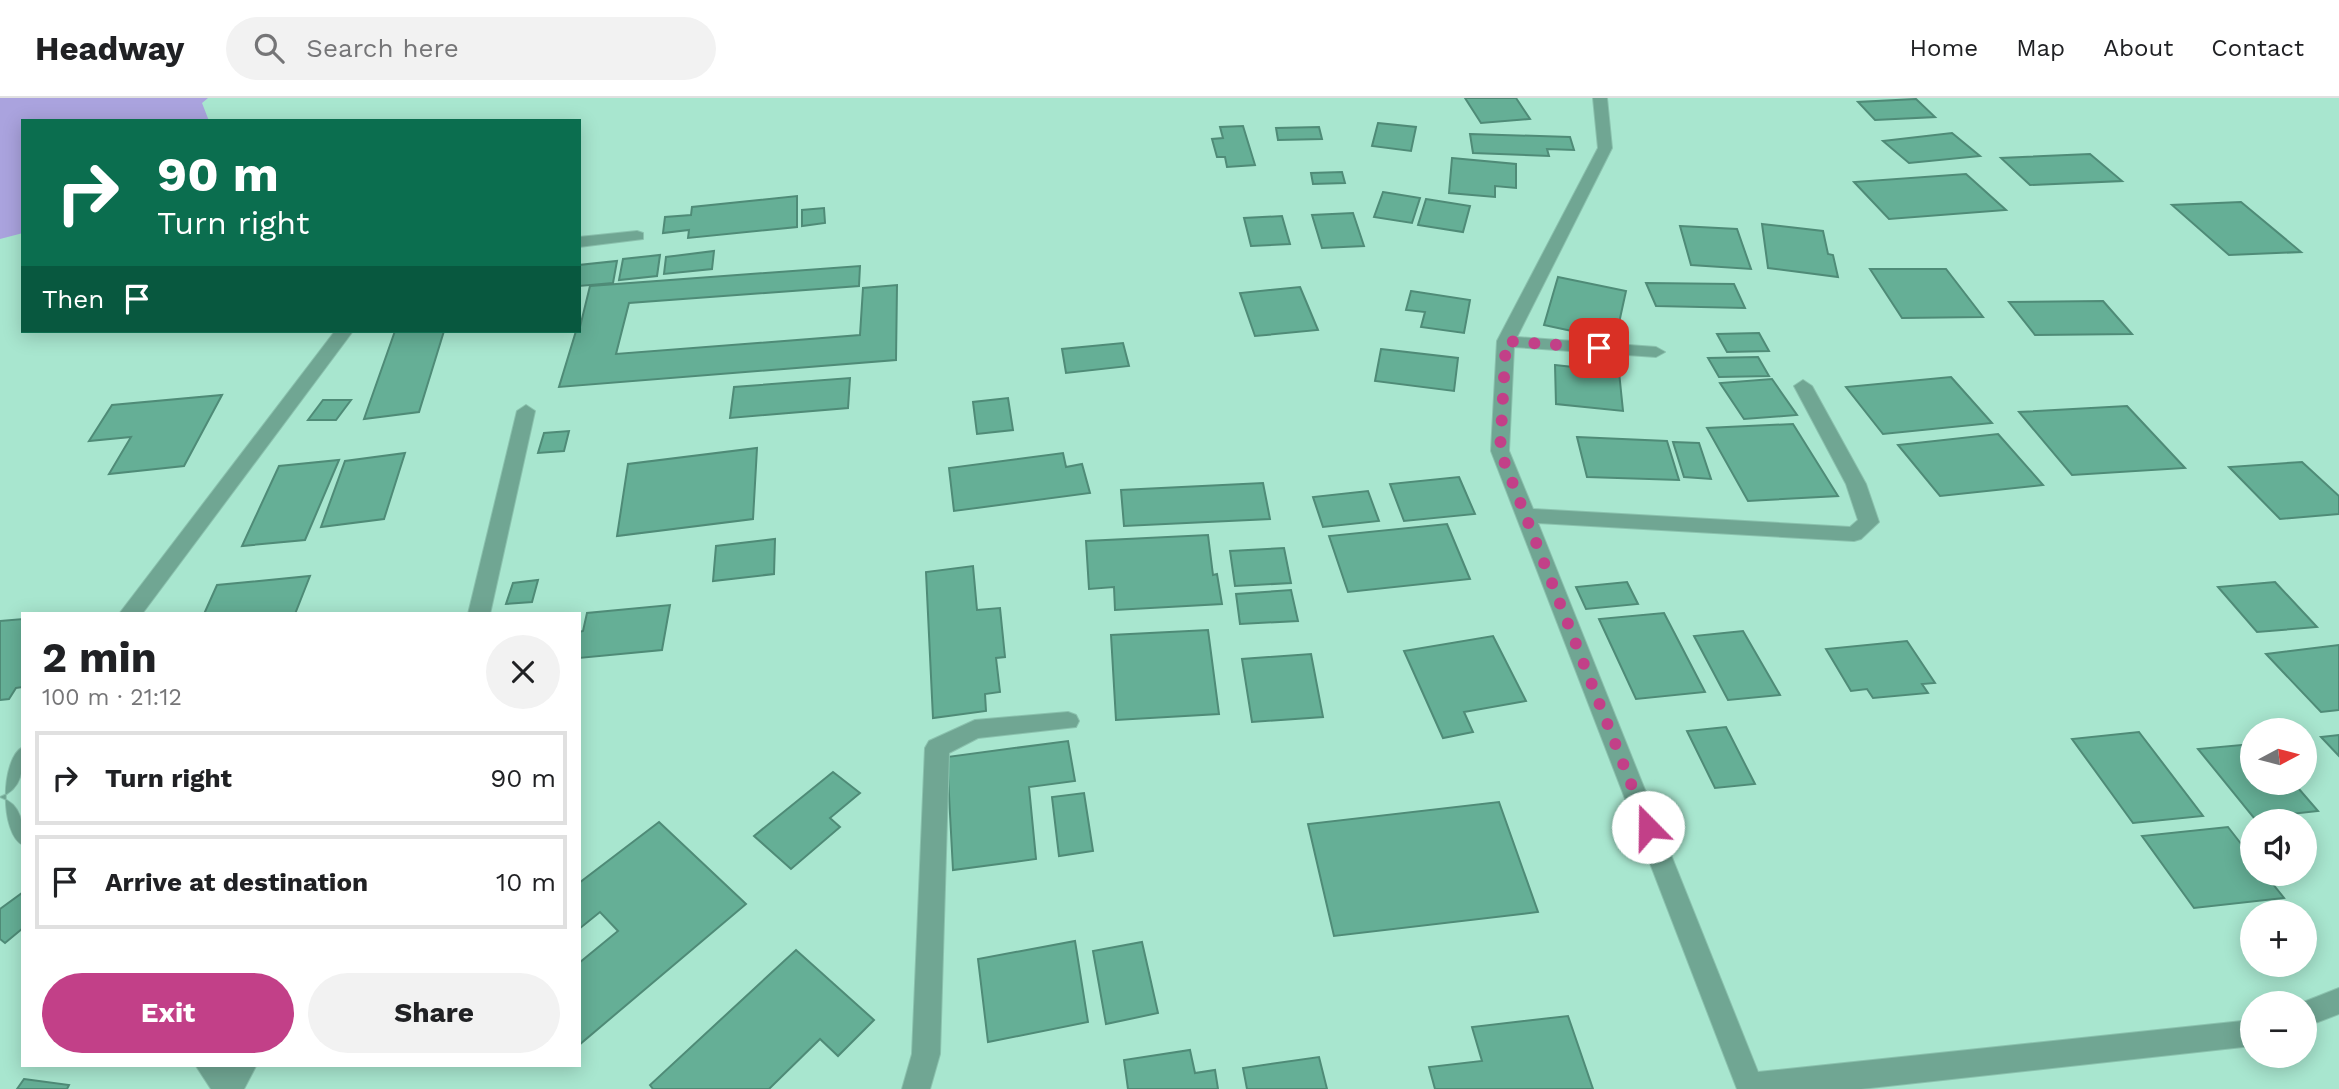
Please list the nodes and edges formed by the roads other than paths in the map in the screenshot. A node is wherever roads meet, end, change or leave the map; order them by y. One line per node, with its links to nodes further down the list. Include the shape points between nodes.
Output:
1 (1600, 98): 5 (street, via 1605,148)
2 (638, 236): 3 (street)
3 (581, 242)
4 (342, 333): 10 (street)
5 (1506, 341): 6 (street); 9 (street, via 1500,451)
6 (1656, 352)
7 (1803, 386): 9 (street, via 1856,484 1869,522 1853,534)
8 (526, 411): 11 (street)
9 (1525, 515): 20 (street)
10 (132, 612)
11 (479, 612)
12 (1068, 721): 21 (street, via 975,729 937,748 926,1054)
13 (21, 760): 14 (street)
14 (0, 787)
15 (0, 807): 16 (street)
16 (21, 833)
17 (2339, 1001): 18 (street)
18 (2317, 1009)
19 (2240, 1034): 20 (street)
20 (1750, 1088)
21 (916, 1089)

